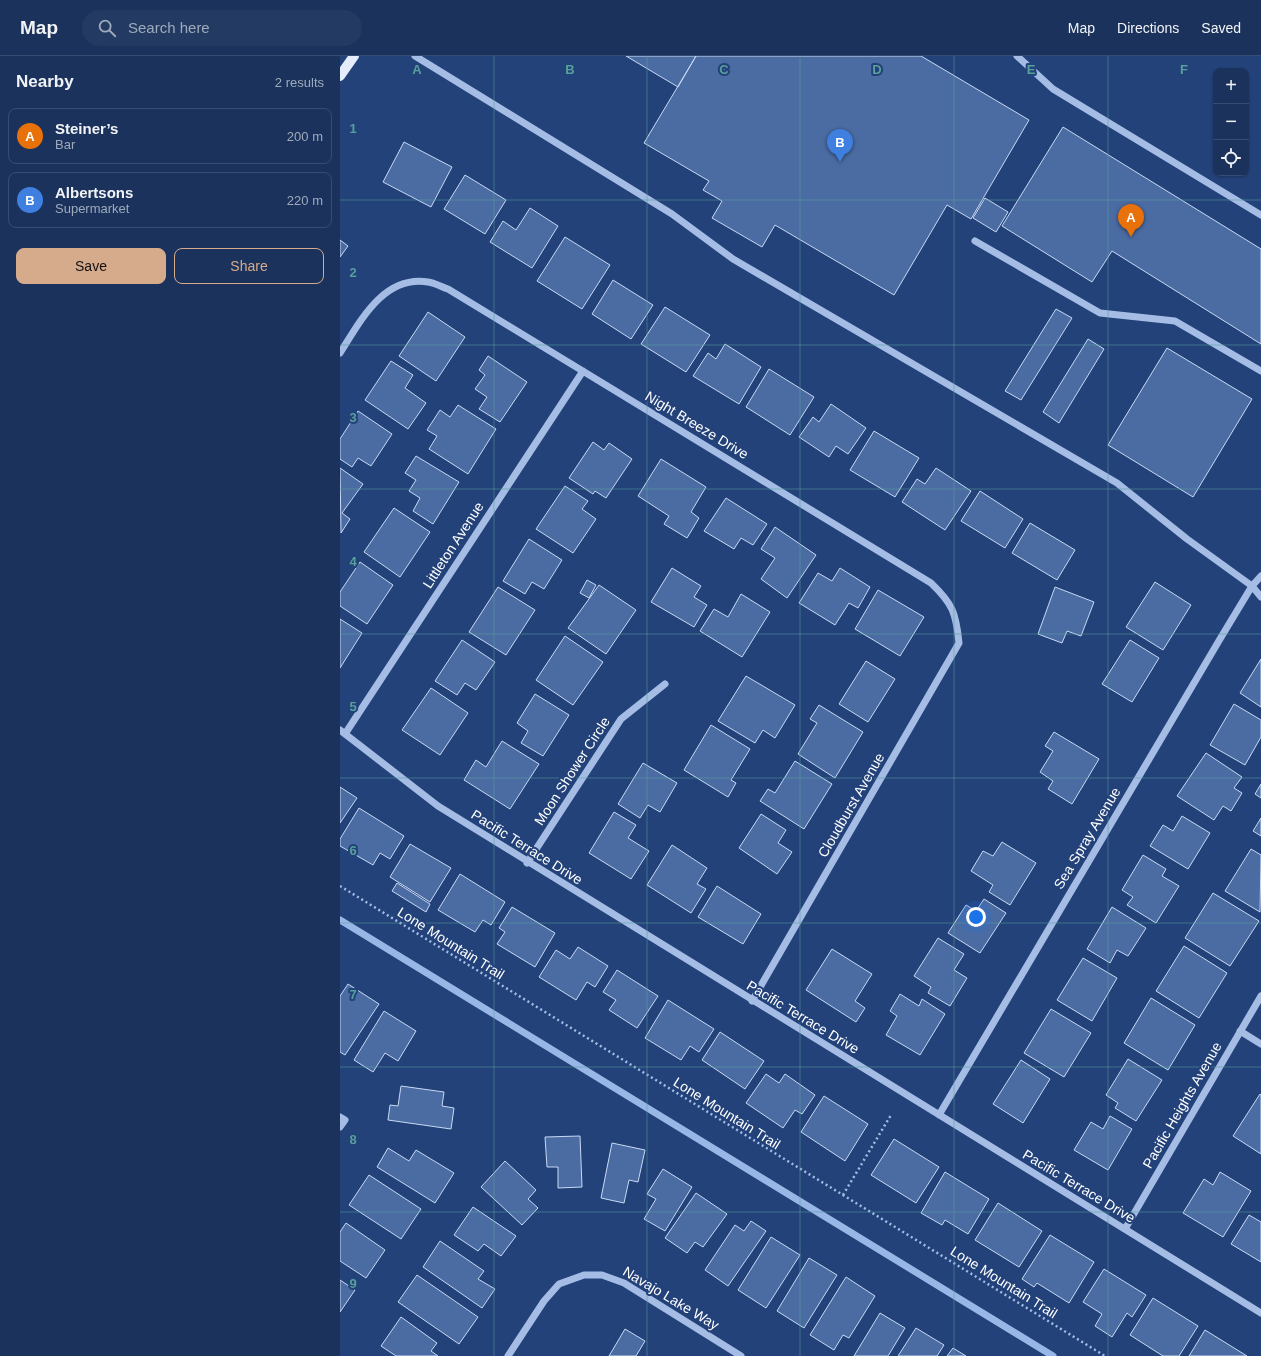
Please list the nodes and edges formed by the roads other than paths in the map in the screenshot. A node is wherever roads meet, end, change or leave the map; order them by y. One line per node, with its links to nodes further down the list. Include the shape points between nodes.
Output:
1 (354, 56): 4 (main road)
2 (415, 56): 12 (street, via 672,214 733,259 1117,483 1187,539)
3 (1017, 56): 5 (street, via 1053,89)
4 (340, 76)
5 (1261, 215)
6 (975, 241): 9 (street, via 1100,313 1175,321)
7 (340, 353): 8 (street, Night Breeze Drive, via 370,308 386,292 406,283 428,282 448,289)
8 (583, 371): 14 (street, Night Breeze Drive, via 932,583 947,598); 16 (street, Littleton Avenue)
9 (1261, 371)
10 (1261, 576): 12 (street, Sea Spray Avenue)
11 (1261, 585): 12 (street)
12 (1252, 586): 13 (street); 22 (street, Sea Spray Avenue)
13 (1261, 597)
14 (957, 619): 19 (street, Cloudburst Avenue, via 959,642)
15 (665, 684): 17 (street, Moon Shower Circle, via 621,719)
16 (343, 732): 17 (street, Pacific Terrace Drive, via 438,806)
17 (528, 863): 19 (street, Pacific Terrace Drive)
18 (1261, 996): 20 (street, Pacific Heights Avenue)
19 (752, 1001): 22 (street, Pacific Terrace Drive)
20 (1240, 1031): 21 (street); 25 (street, Pacific Heights Avenue)
21 (1261, 1044)
22 (939, 1115): 25 (street, Pacific Terrace Drive)
23 (342, 1119): 24 (street)
24 (340, 1127)
25 (1125, 1229): 26 (street, Pacific Terrace Drive)
26 (1261, 1313)
27 (508, 1356): 28 (street, Navajo Lake Way, via 544,1301 560,1284 584,1275 602,1275 624,1283)
28 (741, 1356)

